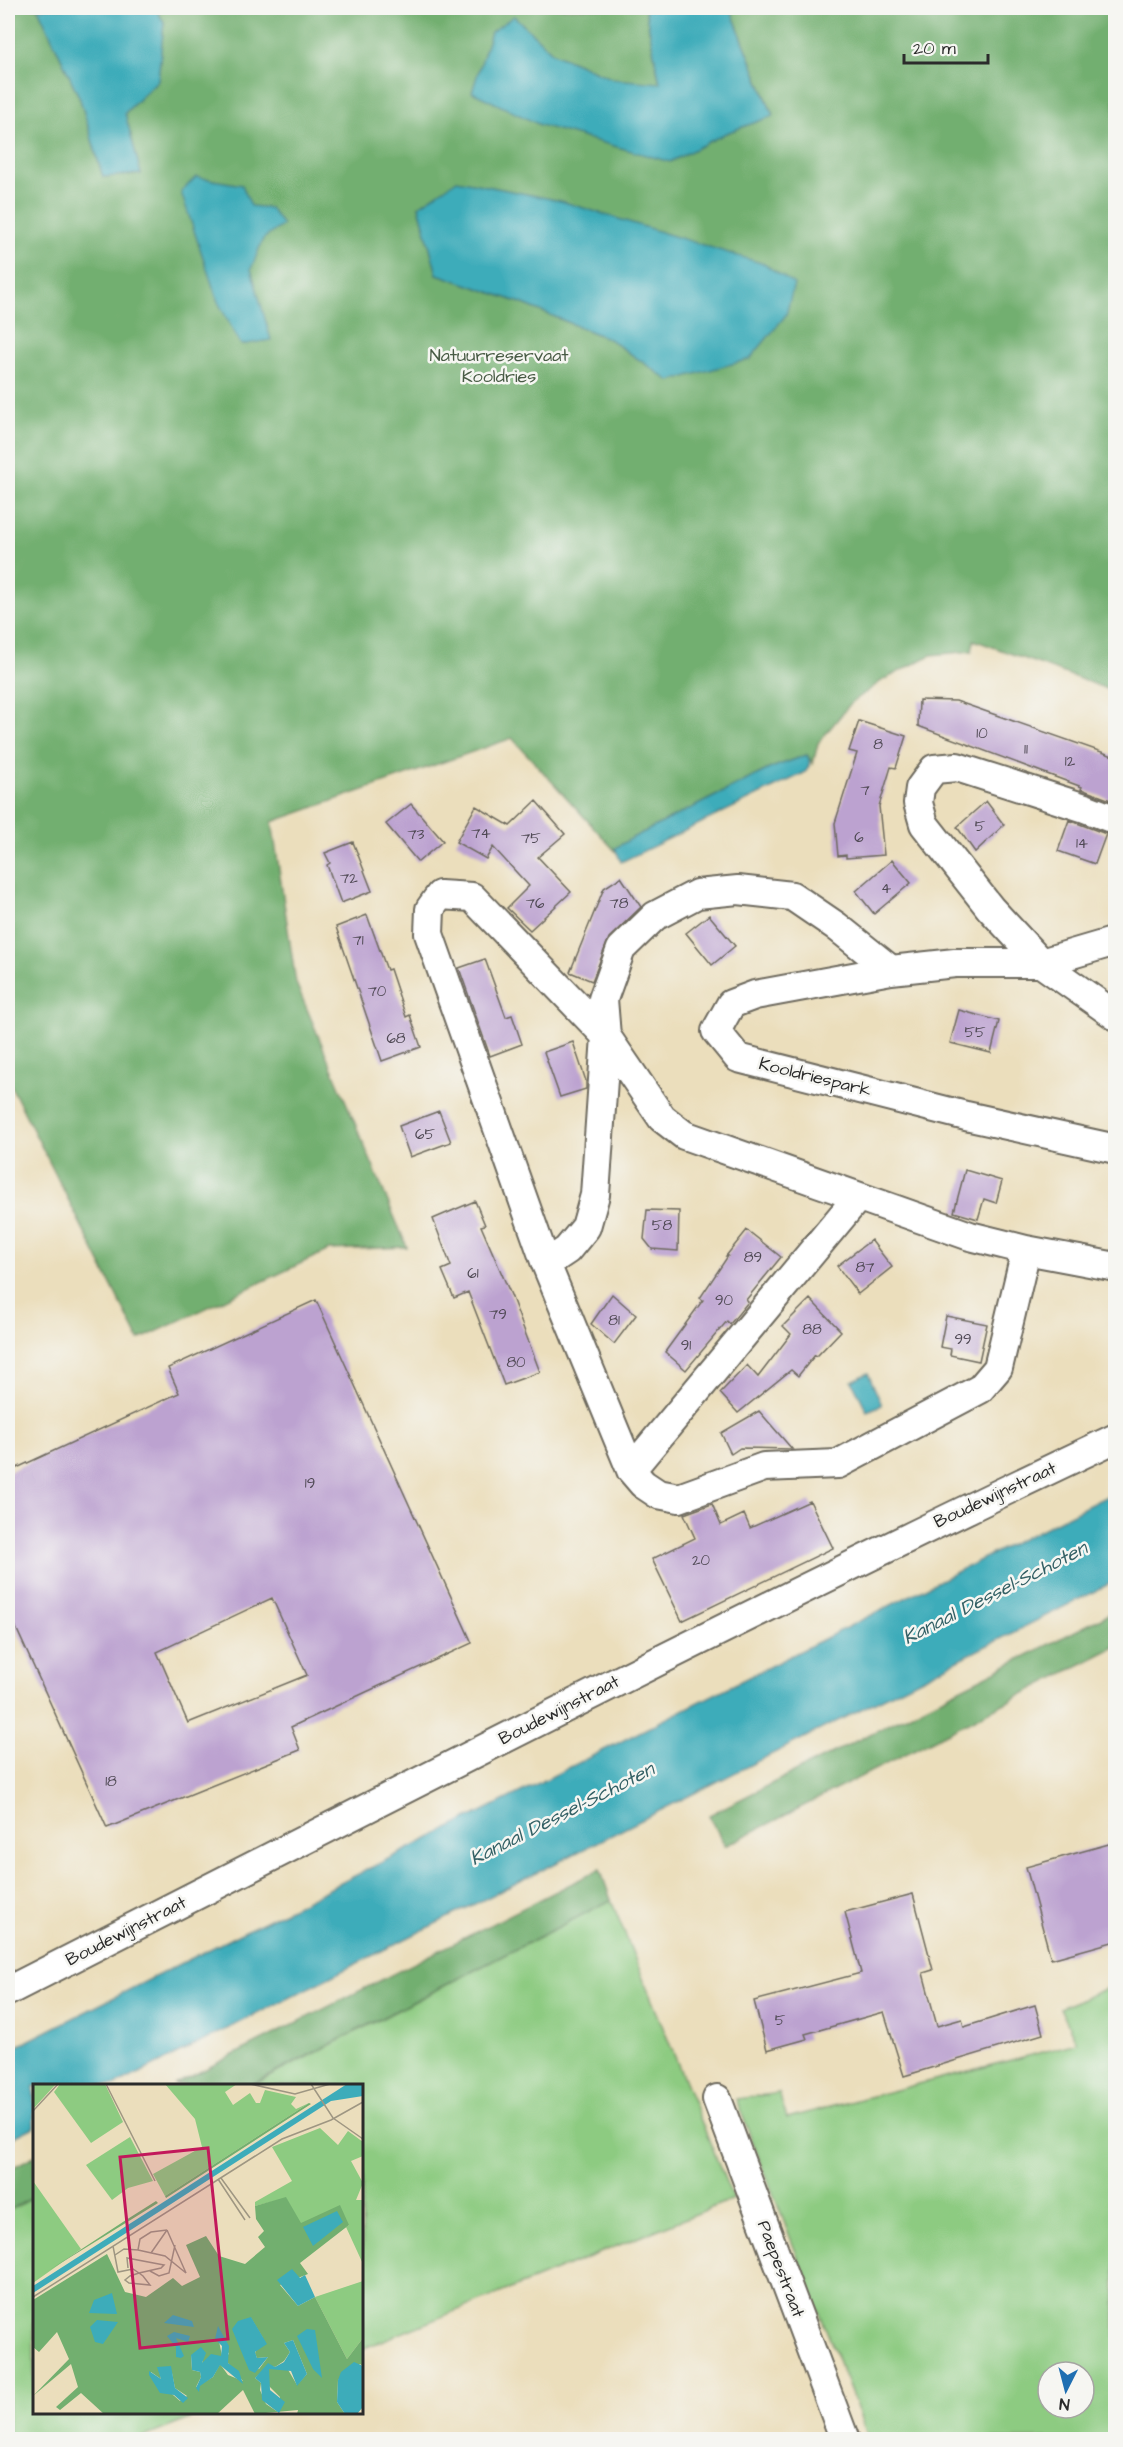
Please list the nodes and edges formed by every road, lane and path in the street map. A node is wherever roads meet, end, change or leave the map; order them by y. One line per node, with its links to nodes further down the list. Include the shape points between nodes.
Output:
1 (1116, 820): 3 (street, via 957,767 934,769 920,788 918,804 924,824 990,908)
2 (1116, 941): 3 (street, Kooldriespark)
3 (1041, 963): 4 (street, Kooldriespark, via 955,963); 5 (street)
4 (891, 970): 6 (street, via 792,896 738,890 697,894 655,916 621,949 603,999); 7 (street, Kooldriespark, via 754,995 731,1004 716,1031 738,1058 966,1116)
5 (1116, 1016)
6 (606, 1036): 8 (street, via 662,1118 684,1135); 10 (street, via 595,1195 586,1227 567,1250); 10 (street, via 472,897 440,895 430,909 429,934)
7 (1116, 1149)
8 (858, 1197): 9 (street, via 970,1236); 13 (street)
9 (1026, 1250): 11 (street); 13 (street, via 998,1368 980,1389 838,1464 764,1467 679,1498 658,1494)
10 (546, 1264): 13 (street)
11 (1116, 1267)
12 (1116, 1438): 14 (street, Boudewijnstraat, via 597,1691)
13 (632, 1470)
14 (8, 1991)
15 (717, 2099): 16 (street, Paepestraat)
16 (845, 2439)

